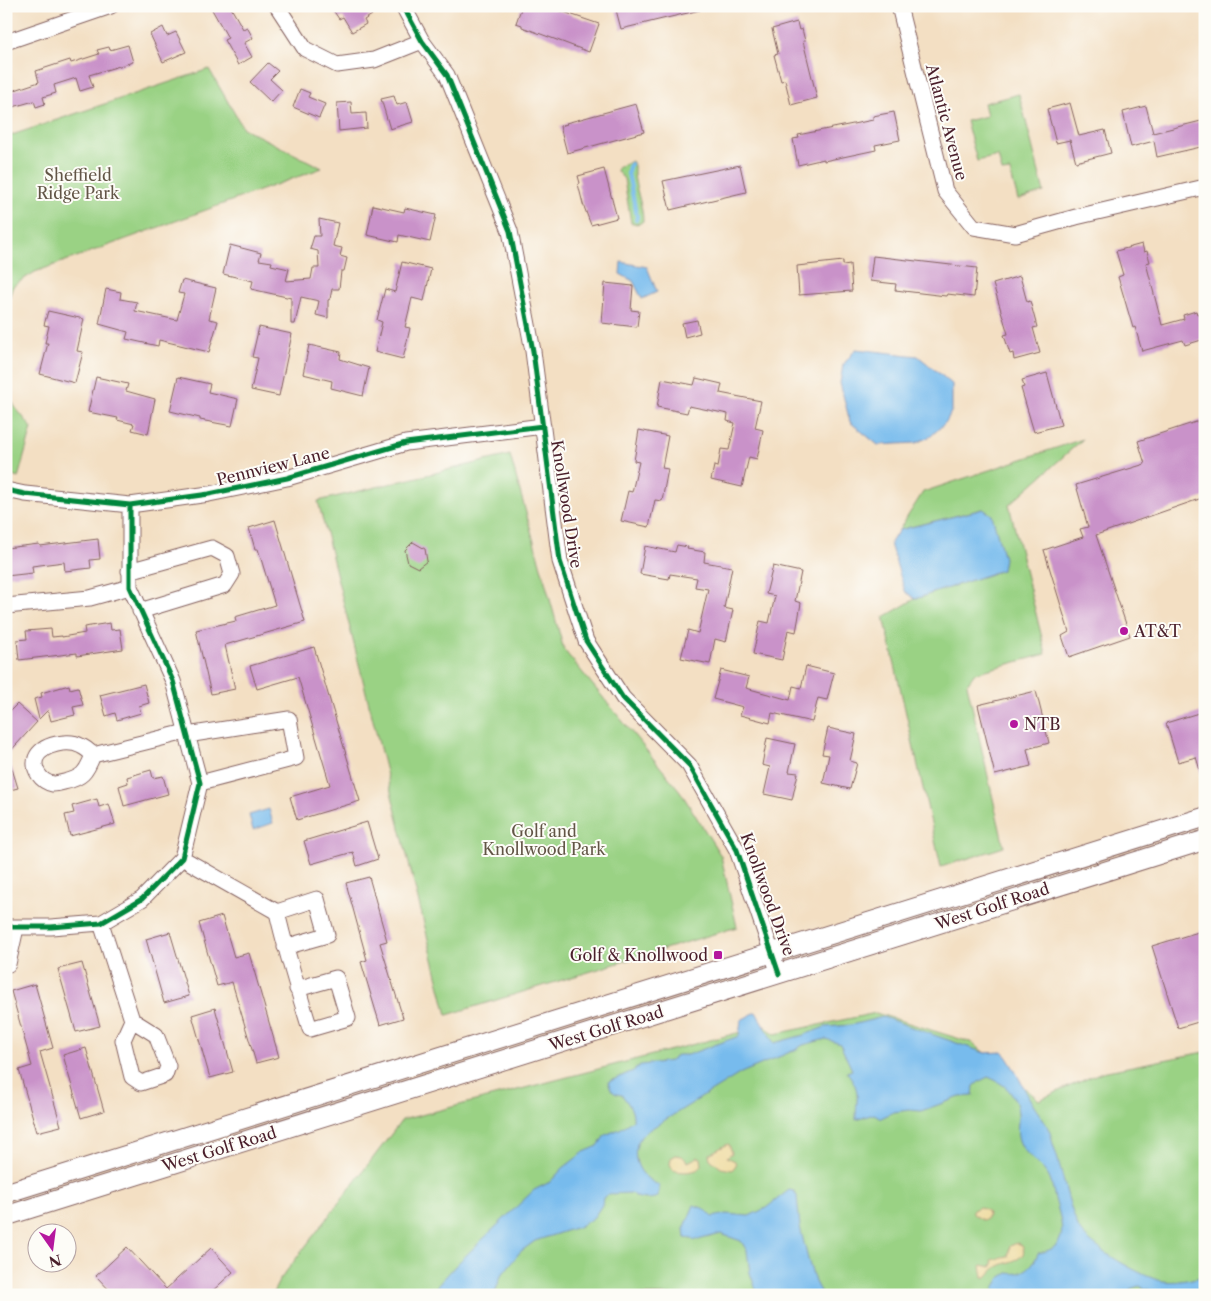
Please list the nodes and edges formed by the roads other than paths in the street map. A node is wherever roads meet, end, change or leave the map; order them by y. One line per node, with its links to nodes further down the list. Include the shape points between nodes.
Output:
1 (111, 6): 6 (street)
2 (278, 6): 5 (street, via 305,49 337,65 374,60)
3 (403, 6): 5 (street, Knollwood Drive)
4 (899, 6): 7 (street, Atlantic Avenue, via 945,191 974,227 1015,234)
5 (422, 41): 8 (street, Knollwood Drive, via 447,75 510,231 533,351)
6 (6, 42)
7 (1205, 187)
8 (543, 426): 10 (street, Pennview Lane, via 406,443 287,478 209,494); 25 (street, Knollwood Drive, via 560,561 586,641 623,698 689,765 737,850)
9 (6, 490): 10 (street, Pennview Lane)
10 (130, 505): 11 (street)
11 (128, 571): 12 (street); 14 (street, via 212,548 227,556 232,574 225,585)
12 (130, 587): 13 (street, via 90,598); 14 (street)
13 (6, 606)
14 (140, 611): 15 (street, via 173,681)
15 (187, 733): 16 (street); 17 (street); 17 (street, via 289,719 296,758)
16 (93, 756)
17 (200, 784): 20 (street)
18 (1205, 817): 25 (main road, West Golf Road)
19 (1205, 840): 27 (main road, West Golf Road)
20 (182, 858): 21 (street); 22 (street, via 142,899)
21 (277, 912): 24 (street); 24 (street, via 317,900 327,935)
22 (101, 923): 23 (street); 29 (street)
23 (11, 927): 26 (street)
24 (285, 948): 28 (street)
25 (772, 952): 27 (street, Knollwood Drive); 30 (main road, West Golf Road)
26 (6, 964)
27 (779, 974): 31 (main road, West Golf Road)
28 (297, 988)
29 (132, 1020)
30 (6, 1193)
31 (6, 1216)

